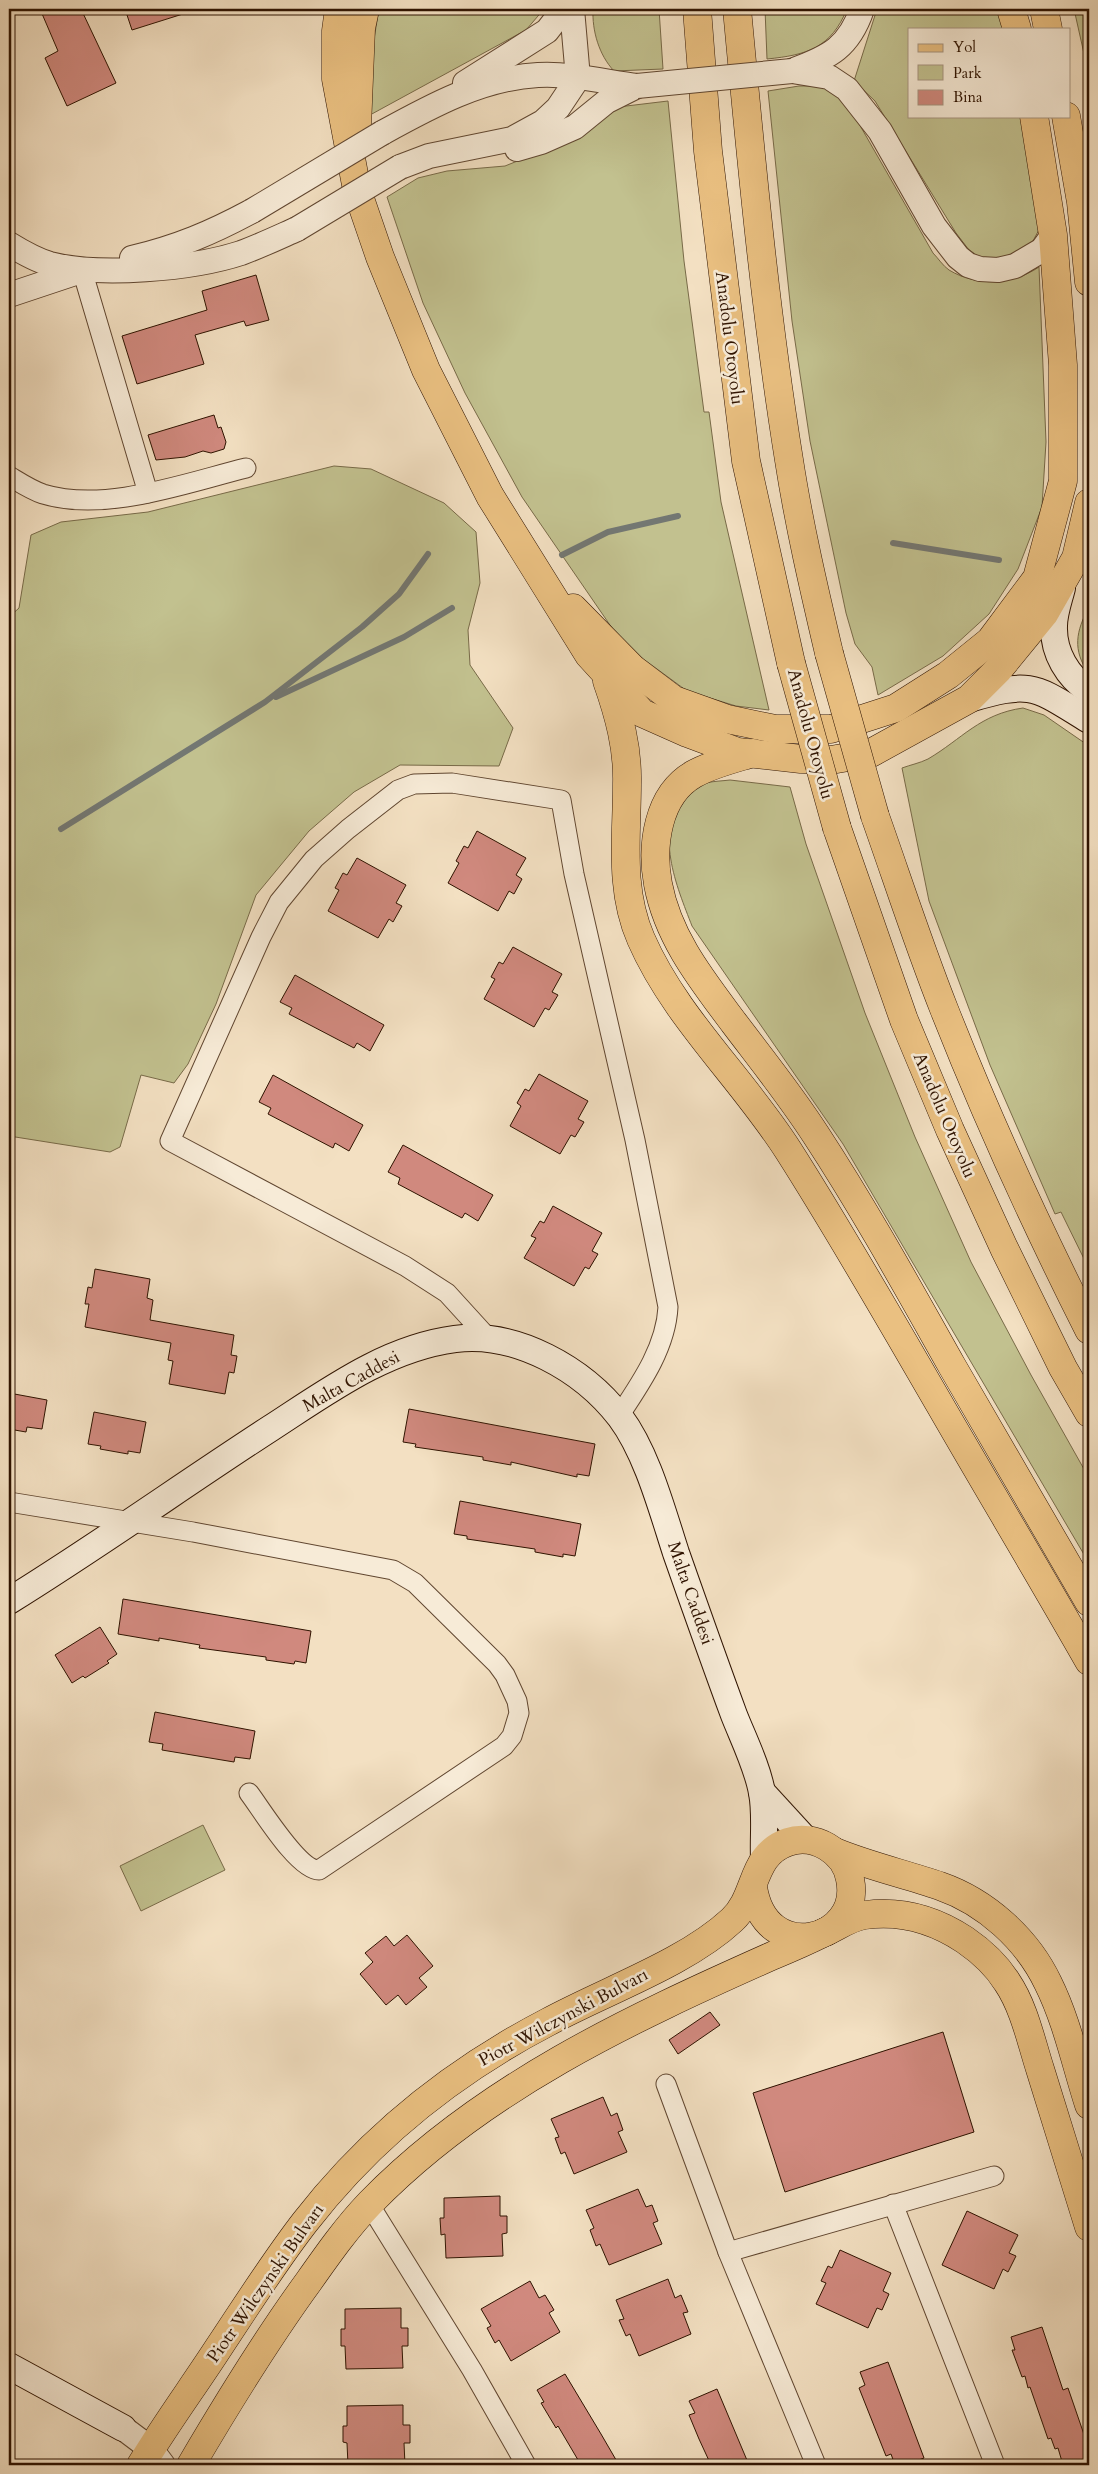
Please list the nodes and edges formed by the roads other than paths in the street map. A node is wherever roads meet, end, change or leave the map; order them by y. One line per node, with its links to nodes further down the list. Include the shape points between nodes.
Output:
1 (339, 9): 19 (main road, via 336,79)
2 (365, 9): 19 (main road, via 357,97)
3 (564, 9): 15 (street, via 547,31)
4 (572, 9): 13 (street)
5 (697, 9): 38 (main road, Anadolu Otoyolu, bridge, via 708,151 746,461 791,663 837,828 904,1020 950,1130 1004,1248 1063,1368)
6 (737, 9): 36 (main road, bridge, via 766,290 788,451 807,560 829,653 875,816 943,1008 1039,1229)
7 (862, 9): 12 (street, via 843,46 824,59)
8 (1011, 9): 10 (main road)
9 (1044, 9): 11 (main road)
10 (1016, 28)
11 (1048, 28)
12 (792, 71): 14 (street, bridge); 20 (street, via 829,77 847,89 880,131 934,226 968,265 980,270 1015,266 1042,250)
13 (578, 78): 14 (street); 15 (street, via 540,75 481,84); 18 (street, via 558,108 527,133 512,140)
14 (637, 86): 18 (street, via 606,101 575,127 541,142 508,152)
15 (421, 112): 22 (street, bridge, via 204,236)
16 (1034, 118): 20 (main road)
17 (1066, 118): 23 (main road)
18 (448, 153): 22 (street, bridge, via 400,167 297,229 240,253 145,269)
19 (357, 190): 29 (main road, via 380,257 426,370 490,496)
20 (1053, 235): 29 (main road, via 1063,365 1063,481 1037,578 990,641 948,675 896,708 831,729 775,728 727,719 674,700 633,669)
21 (9, 244): 22 (street, via 49,264)
22 (82, 270): 24 (street); 27 (street)
23 (1089, 282)
24 (10, 291)
25 (246, 468): 27 (street)
26 (9, 476): 27 (street, via 42,494 61,498 87,500)
27 (148, 493)
28 (1089, 503): 30 (main road, via 1076,558)
29 (539, 573): 31 (main road, via 589,655)
30 (1063, 580): 32 (main road, via 1054,626 1058,648 1068,675); 33 (main road, via 1044,614 999,669)
31 (603, 670): 35 (main road, via 642,713 738,752); 44 (main road, via 619,715 626,748 625,869 630,901 640,936 655,968 682,1009 758,1107 822,1204)
32 (1089, 691)
33 (969, 699): 34 (main road, via 999,690 1039,690); 35 (main road, via 871,753 831,760)
34 (1089, 720)
35 (753, 753): 43 (main road, via 693,774 676,788 666,804 659,824 656,850 658,883 667,918 699,975 805,1120 858,1203)
36 (1089, 1330)
37 (488, 1338): 39 (main road, Malta Caddesi, via 511,1343 557,1362 596,1391); 39 (street, via 447,1293 433,1283 170,1141 279,902 314,859 348,829 398,790 414,784 452,783 561,800 574,874 668,1307 667,1322 652,1363); 41 (main road, Malta Caddesi, via 458,1338 414,1347 368,1368)
38 (1089, 1413)
39 (619, 1416): 46 (main road, Malta Caddesi, via 644,1464)
40 (9, 1502): 41 (street)
41 (129, 1522): 42 (main road, Malta Caddesi); 45 (street, via 393,1570 415,1583 497,1664 517,1701 517,1724 499,1751 319,1870 312,1870 299,1860)
42 (9, 1601)
43 (1089, 1602)
44 (1089, 1661)
45 (249, 1792)
46 (762, 1792): 47 (main road, Malta Caddesi); 49 (main road, Malta Caddesi)
47 (806, 1840): 48 (main road, via 822,1843); 49 (main road, via 776,1847)
48 (835, 1852): 51 (main road, Piotr Wilczynski Bulvarı, via 845,1865 851,1895 846,1911); 53 (main road, via 941,1886 992,1913 1014,1934 1048,1982)
49 (764, 1858): 50 (main road, Piotr Wilczynski Bulvarı, via 756,1872)
50 (753, 1887): 51 (main road, Piotr Wilczynski Bulvarı, via 763,1918 776,1930 807,1938); 61 (main road, Piotr Wilczynski Bulvarı, via 746,1904 734,1919 697,1947 490,2053 428,2098 372,2148 290,2240)
51 (823, 1933): 55 (main road, Piotr Wilczynski Bulvarı, via 706,1986 534,2075 446,2134); 57 (main road, Piotr Wilczynski Bulvarı, via 864,1915 890,1913 914,1916 942,1926 989,1960 1008,1983 1019,2005)
52 (666, 2084): 58 (street)
53 (1089, 2106)
54 (994, 2176): 56 (street)
55 (369, 2204): 62 (main road, Piotr Wilczynski Bulvarı, via 284,2314); 63 (street, via 467,2362)
56 (893, 2204): 58 (street); 65 (street)
57 (1089, 2227)
58 (728, 2252): 64 (street)
59 (9, 2366): 60 (main road)
60 (123, 2428): 61 (street)
61 (152, 2460)
62 (191, 2465)
63 (526, 2465)
64 (816, 2465)
65 (995, 2465)

